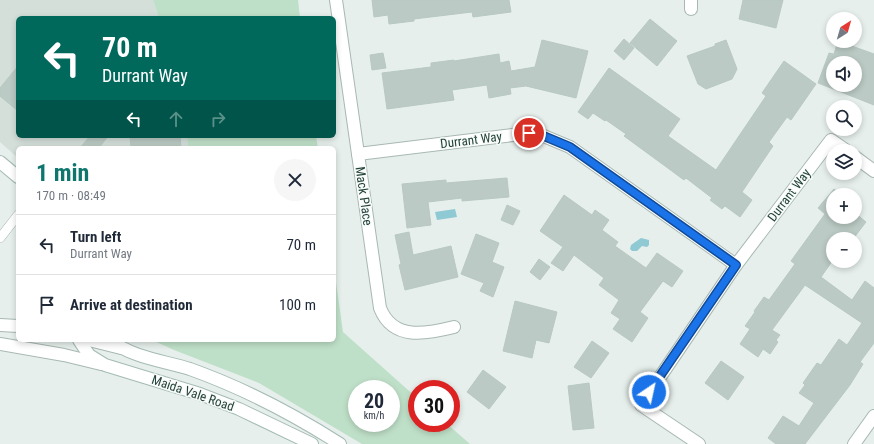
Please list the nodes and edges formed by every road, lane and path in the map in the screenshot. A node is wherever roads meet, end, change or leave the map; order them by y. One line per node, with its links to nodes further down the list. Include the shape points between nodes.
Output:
1 (336, 0): 5 (street, Mack Place)
2 (828, 144): 3 (street, Durrant Way, via 831,140)
3 (836, 144)
4 (826, 147): 12 (street, Durrant Way)
5 (358, 154): 12 (street, Durrant Way, via 529,133 539,134 570,147); 15 (street, Mack Place, via 380,308 384,318 390,325 411,332 429,333)
6 (0, 162): 9 (street)
7 (862, 162): 8 (street)
8 (874, 171)
9 (16, 175)
10 (16, 218): 11 (lane)
11 (0, 238)
12 (736, 265): 25 (street, Durrant Way, via 640,405)
13 (0, 325): 14 (street)
14 (16, 326)
15 (454, 327)
16 (87, 342): 19 (street, Maida Vale Road); 20 (street); 21 (street, Maida Vale Road, via 92,357)
17 (113, 342): 19 (street, Maida Vale Road)
18 (0, 344): 20 (street)
19 (124, 349): 24 (street, Maida Vale Road, via 190,370 247,393 287,412)
20 (64, 354): 21 (street)
21 (105, 365): 23 (street, Maida Vale Road, via 200,394)
22 (874, 416): 26 (street)
23 (312, 444)
24 (340, 444)
25 (699, 444)
26 (854, 444)

